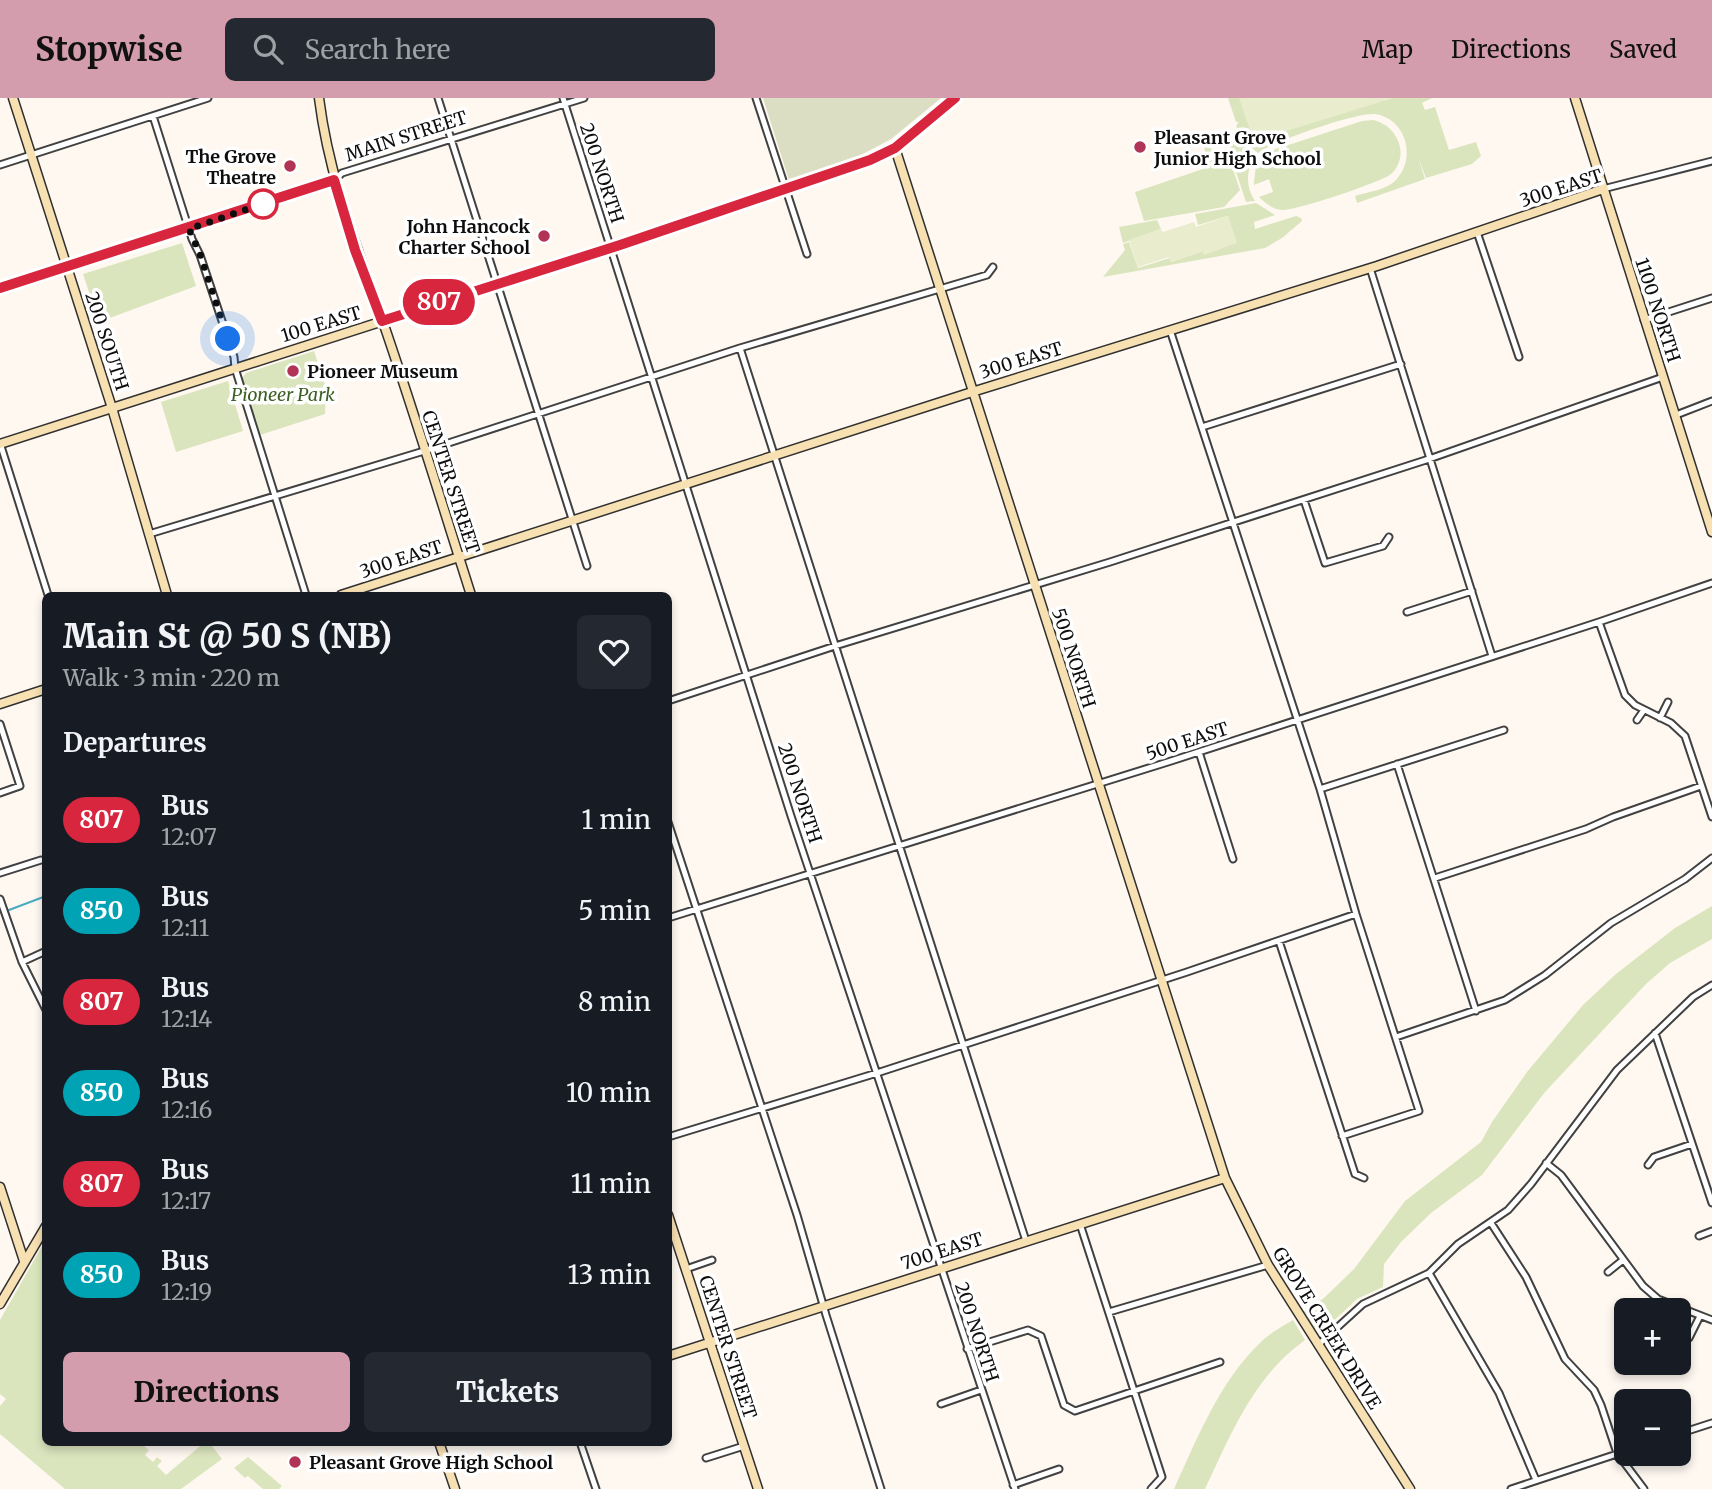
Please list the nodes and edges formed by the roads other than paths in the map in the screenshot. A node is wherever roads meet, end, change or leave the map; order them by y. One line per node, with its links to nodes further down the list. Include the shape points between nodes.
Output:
1 (13, 98): 13 (street, 200 SOUTH)
2 (208, 98): 10 (street)
3 (319, 98): 16 (street, CENTER STREET)
4 (438, 98): 11 (street)
5 (584, 98): 9 (street, MAIN STREET)
6 (756, 98): 18 (street)
7 (955, 98): 12 (street, 100 EAST)
8 (1575, 98): 17 (street, 1100 NORTH)
9 (564, 101): 11 (street, MAIN STREET); 21 (street, 200 NORTH)
10 (153, 116): 13 (street); 19 (street)
11 (450, 138): 16 (street, MAIN STREET, via 342,173); 26 (street)
12 (895, 148): 18 (street, 100 EAST); 28 (street, 500 NORTH)
13 (30, 155): 15 (street); 23 (street, 200 SOUTH)
14 (1712, 161): 17 (street, 300 EAST)
15 (0, 165)
16 (334, 180): 19 (street, MAIN STREET); 31 (street, CENTER STREET)
17 (1603, 189): 20 (street, 300 EAST); 30 (street, 1100 NORTH)
18 (785, 190): 21 (street, 100 EAST); 22 (street)
19 (189, 229): 23 (street, MAIN STREET); 36 (street)
20 (1477, 232): 25 (street, 300 EAST); 34 (street)
21 (611, 247): 26 (street, 100 EAST); 37 (street, 200 NORTH)
22 (807, 254)
23 (67, 266): 27 (street, MAIN STREET); 41 (street, 200 SOUTH)
24 (993, 267): 28 (street, via 988,275)
25 (1370, 268): 32 (street, 300 EAST); 35 (street)
26 (497, 284): 31 (street, 100 EAST); 42 (street)
27 (0, 288)
28 (939, 289): 33 (street); 39 (street, 500 NORTH)
29 (1712, 299): 30 (street)
30 (1644, 320): 38 (street, 1100 NORTH)
31 (382, 321): 36 (street, 100 EAST); 46 (street, CENTER STREET)
32 (1170, 330): 39 (street, 300 EAST); 44 (street)
33 (740, 348): 37 (street); 47 (street)
34 (1519, 357)
35 (1401, 364): 44 (street); 48 (street)
36 (235, 368): 41 (street, 100 EAST); 50 (street)
37 (652, 376): 42 (street); 49 (street, 200 NORTH)
38 (1663, 377): 43 (street, 1100 NORTH); 48 (street)
39 (972, 392): 47 (street, 300 EAST); 60 (street, 500 NORTH)
40 (1712, 401): 43 (street)
41 (112, 408): 45 (street, 100 EAST); 55 (street, 200 SOUTH)
42 (538, 414): 46 (street); 52 (street)
43 (1676, 415): 54 (street, 1100 NORTH)
44 (1202, 427): 53 (street)
45 (0, 444): 62 (street)
46 (424, 451): 50 (street); 57 (street, CENTER STREET)
47 (774, 456): 49 (street, 300 EAST); 69 (street)
48 (1429, 459): 51 (street); 61 (street)
49 (687, 484): 52 (street, 300 EAST); 71 (street, 200 NORTH)
50 (274, 496): 55 (street); 64 (street)
51 (1304, 500): 53 (street); 56 (street, via 1325,563 1383,546)
52 (573, 520): 57 (street, 300 EAST); 58 (street)
53 (1234, 523): 60 (street); 78 (street)
54 (1712, 532)
55 (149, 534): 63 (street, 200 SOUTH)
56 (1389, 537)
57 (458, 557): 65 (street, 300 EAST); 66 (street, CENTER STREET)
58 (587, 566)
59 (1712, 583): 68 (street, 500 EAST)
60 (1034, 585): 69 (street); 84 (street, 500 NORTH)
61 (1472, 591): 67 (street); 70 (street)
62 (47, 592)
63 (166, 592)
64 (305, 592)
65 (350, 592)
66 (470, 592)
67 (1407, 612)
68 (1599, 622): 70 (street, 500 EAST); 76 (street, via 1623,691)
69 (835, 646): 71 (street); 90 (street)
70 (1492, 656): 78 (street, 500 EAST)
71 (747, 676): 73 (street); 95 (street, 200 NORTH)
72 (42, 690): 75 (street)
73 (672, 700)
74 (1668, 702): 77 (street)
75 (0, 704)
76 (1644, 710): 77 (street); 79 (street)
77 (1660, 718): 85 (street, via 1685,736)
78 (1296, 719): 82 (street, 500 EAST); 86 (street)
79 (1637, 720)
80 (0, 724): 87 (street, via 20,786)
81 (1504, 730): 83 (street)
82 (1199, 752): 84 (street, 500 EAST); 91 (street)
83 (1397, 764): 86 (street); 96 (street)
84 (1098, 783): 90 (street, 500 EAST); 106 (street, 500 NORTH)
85 (1701, 786): 88 (street); 96 (street)
86 (1320, 789): 99 (street)
87 (0, 793)
88 (1712, 817)
89 (672, 834): 98 (street)
90 (900, 845): 95 (street, 500 EAST); 112 (street)
91 (1233, 859)
92 (1712, 859): 109 (street, via 1611,923 1545,975 1505,1000)
93 (41, 860): 94 (street)
94 (0, 873)
95 (812, 874): 98 (street, 500 EAST); 113 (street, 200 NORTH)
96 (1435, 877): 109 (street)
97 (0, 900): 101 (street)
98 (697, 909): 100 (street, 500 EAST); 114 (street)
99 (1356, 914): 103 (street); 111 (street)
100 (672, 917)
101 (8, 922): 102 (street); 105 (street)
102 (0, 924)
103 (1279, 941): 106 (street); 116 (street)
104 (42, 953): 105 (street)
105 (22, 962): 108 (street)
106 (1161, 981): 112 (street); 120 (street, 500 NORTH)
107 (1712, 985): 110 (street)
108 (42, 1002)
109 (1476, 1011): 111 (street)
110 (1655, 1033): 117 (street); 118 (street, via 1605,1083)
111 (1396, 1037): 116 (street, via 1419,1111)
112 (964, 1045): 113 (street); 130 (street)
113 (877, 1073): 114 (street); 135 (street, 200 NORTH)
114 (761, 1108): 115 (street); 140 (street)
115 (672, 1136)
116 (1342, 1136): 121 (street, via 1355,1174)
117 (1692, 1144): 119 (street, via 1654,1157); 123 (street)
118 (1546, 1163): 124 (street, via 1518,1199); 132 (street, via 1561,1175)
119 (1648, 1165)
120 (1225, 1178): 125 (street, 700 EAST); 134 (street, GROVE CREEK DRIVE)
121 (1364, 1178)
122 (0, 1187): 133 (street)
123 (1712, 1203)
124 (1491, 1223): 138 (street, via 1458,1244); 155 (street, via 1526,1277 1565,1359 1594,1390)
125 (1080, 1224): 130 (street, 700 EAST); 141 (street)
126 (672, 1226): 136 (street, CENTER STREET)
127 (1712, 1231): 129 (street)
128 (42, 1232): 133 (street)
129 (1699, 1236)
130 (1026, 1241): 135 (street, 700 EAST)
131 (712, 1260): 136 (street)
132 (1623, 1260): 137 (street); 142 (street, via 1658,1299)
133 (24, 1261): 139 (street)
134 (1268, 1265): 141 (street); 146 (street, GROVE CREEK DRIVE)
135 (942, 1268): 140 (street, 700 EAST); 147 (street, 200 NORTH)
136 (686, 1269): 145 (street, CENTER STREET)
137 (1608, 1272)
138 (1429, 1273): 146 (street, via 1363,1304); 163 (street, via 1499,1393)
139 (0, 1304)
140 (823, 1306): 145 (street, 700 EAST); 168 (street)
141 (1110, 1312): 151 (street)
142 (1700, 1316): 143 (street); 144 (street)
143 (1712, 1320)
144 (1691, 1334)
145 (710, 1343): 148 (street, 700 EAST); 158 (street, CENTER STREET)
146 (1318, 1345): 170 (street, GROVE CREEK DRIVE)
147 (967, 1349): 150 (street, 200 NORTH); 151 (street, via 1028,1330 1041,1336 1064,1405 1075,1411)
148 (672, 1355)
149 (1220, 1362): 151 (street)
150 (981, 1390): 152 (street); 164 (street, 200 NORTH)
151 (1135, 1391): 169 (street, via 1163,1476)
152 (941, 1404)
153 (1712, 1423): 154 (street)
154 (1691, 1430)
155 (1614, 1442)
156 (440, 1446): 165 (street)
157 (581, 1446): 166 (street)
158 (744, 1446): 160 (street); 167 (street, CENTER STREET)
159 (1614, 1454): 163 (street)
160 (706, 1458)
161 (1627, 1466): 172 (street)
162 (1059, 1469): 164 (street)
163 (1536, 1480): 171 (street)
164 (1014, 1487)
165 (455, 1489)
166 (596, 1489)
167 (758, 1489)
168 (881, 1489)
169 (1151, 1489)
170 (1410, 1489)
171 (1511, 1489)
172 (1644, 1489)

